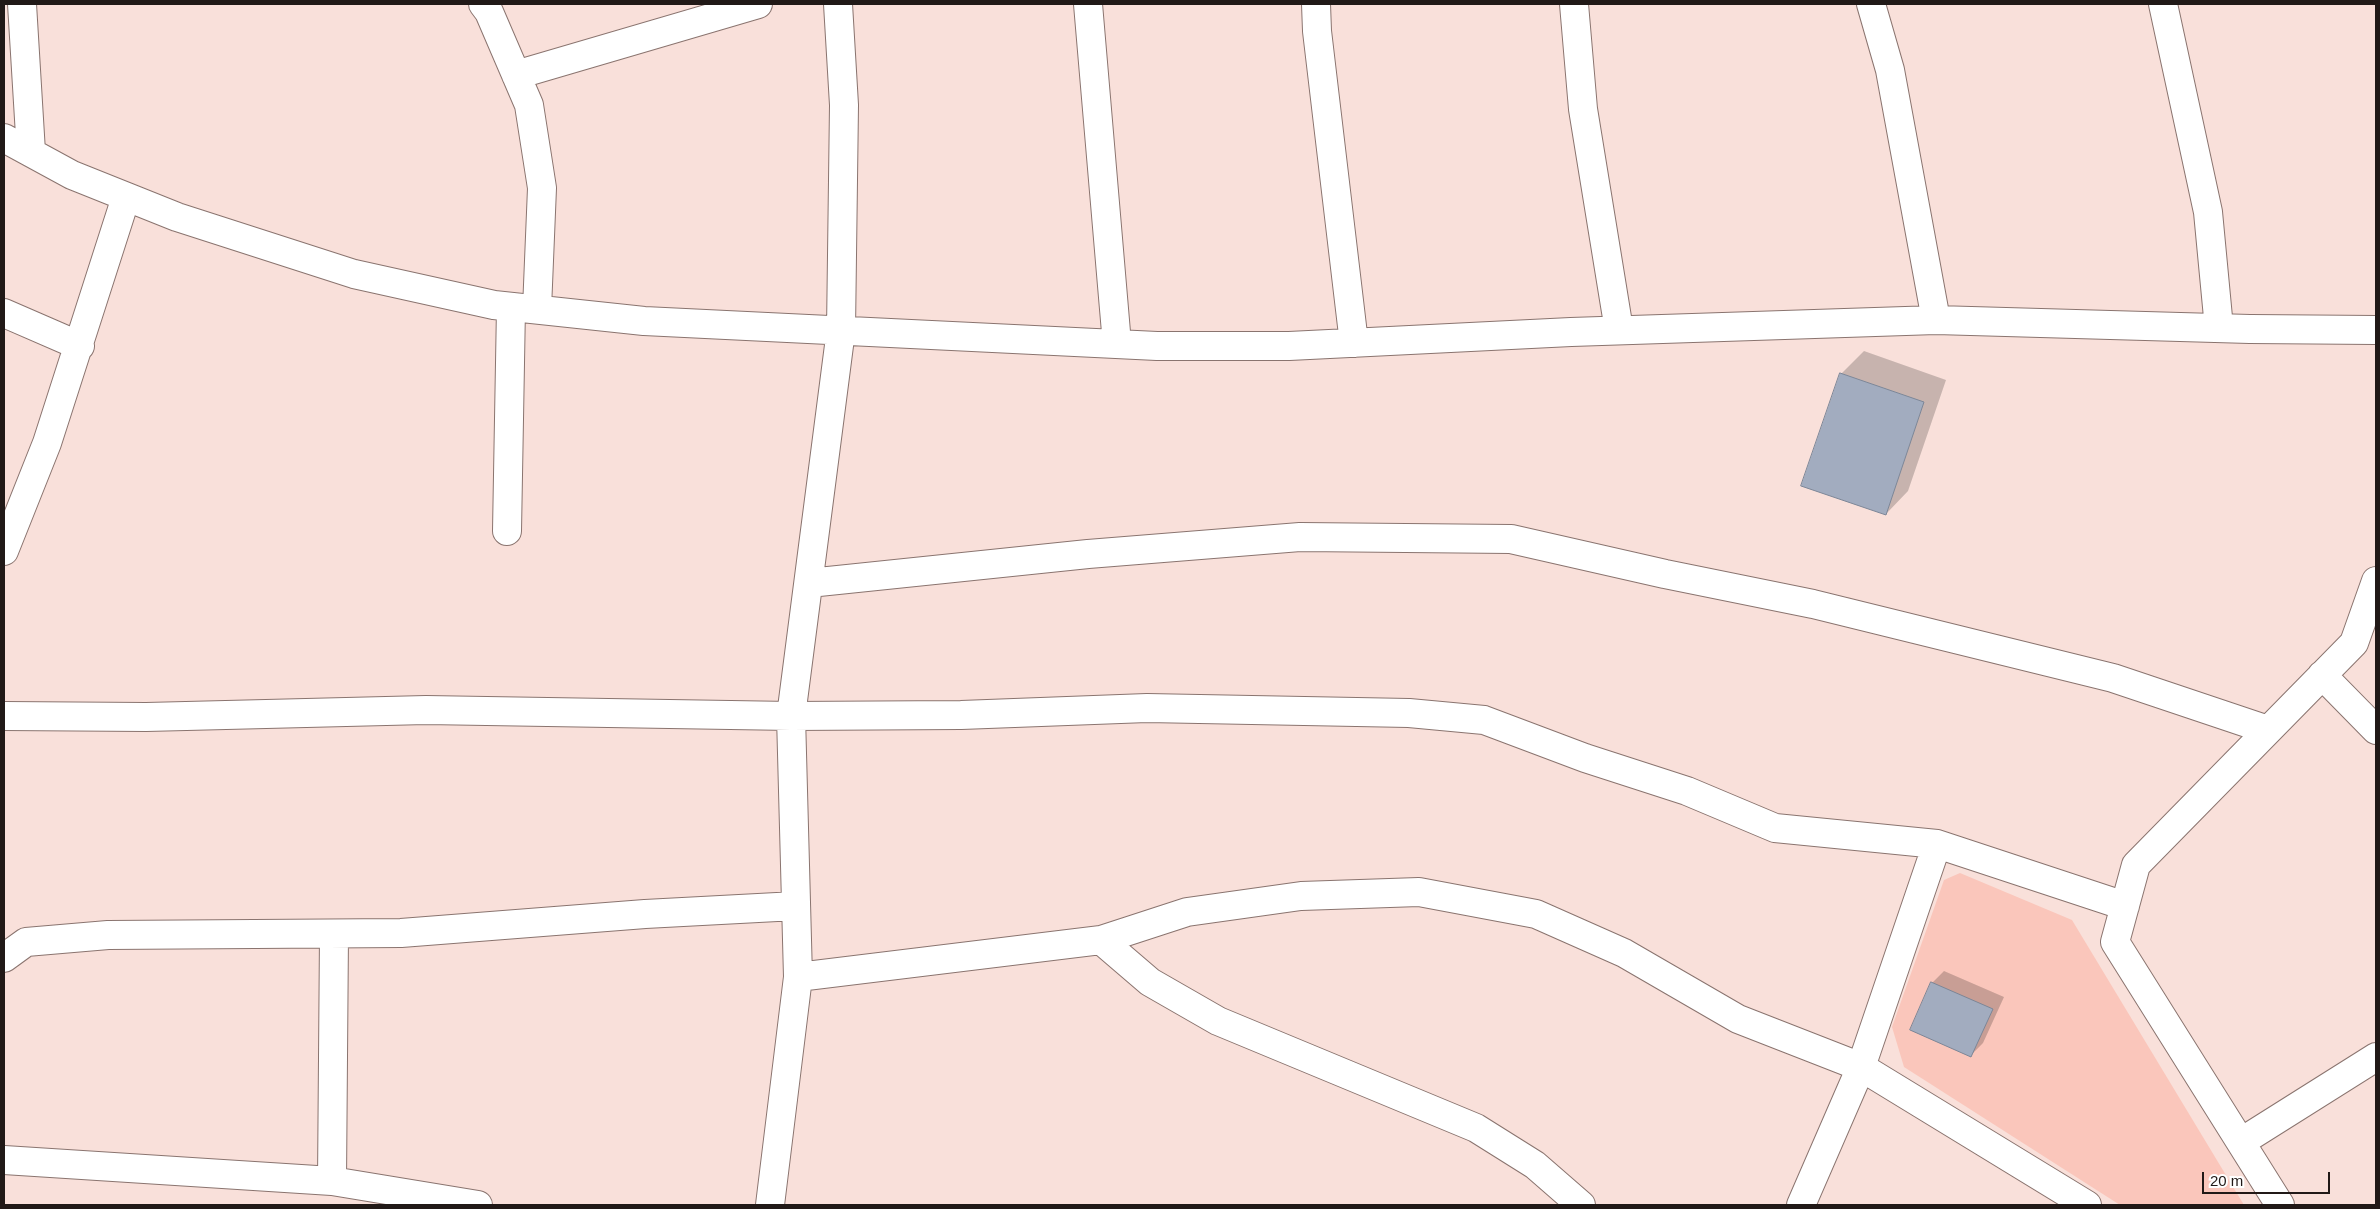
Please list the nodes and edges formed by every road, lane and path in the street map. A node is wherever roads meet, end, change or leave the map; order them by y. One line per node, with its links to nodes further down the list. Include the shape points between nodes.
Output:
1 (22, 4): 12 (street)
2 (483, 4): 10 (street)
3 (758, 4): 10 (street)
4 (838, 4): 18 (street, via 844,105)
5 (1088, 4): 22 (street)
6 (1316, 4): 21 (street)
7 (1574, 4): 19 (street, via 1582,109)
8 (1871, 4): 16 (street, via 1890,70)
9 (2163, 4): 17 (street, via 2208,212)
10 (516, 75): 14 (street, via 529,105 542,188)
11 (4, 138): 12 (street)
12 (31, 152): 13 (street, via 72,175)
13 (126, 197): 14 (street, via 177,217 354,274 494,305); 23 (street)
14 (524, 308): 18 (street, via 644,321); 24 (street)
15 (4, 313): 23 (street)
16 (1936, 320): 17 (street); 19 (street)
17 (2219, 328): 20 (street)
18 (841, 330): 22 (street); 27 (street)
19 (1619, 330): 21 (street)
20 (2376, 330)
21 (1354, 343): 22 (street, via 1289,346)
22 (1117, 344)
23 (80, 346): 25 (street, via 47,443)
24 (508, 531)
25 (4, 551)
26 (2376, 581): 28 (street, via 2354,643)
27 (809, 583): 30 (street); 31 (street, via 1088,554 1300,537 1511,539 1813,604 2113,678)
28 (2322, 675): 31 (street); 32 (street)
29 (4, 716): 30 (street, via 146,717 426,710)
30 (791, 716): 33 (street, via 1147,708 1409,713 1484,720 1585,758 1687,791 1775,828); 34 (street)
31 (2268, 730): 35 (street, via 2136,865)
32 (2376, 730)
33 (1937, 844): 35 (street); 41 (street)
34 (796, 906): 36 (street, via 401,933); 39 (street)
35 (2125, 906): 42 (street, via 2114,942)
36 (334, 934): 38 (street, via 108,935 26,942); 44 (street)
37 (1101, 940): 39 (street); 41 (street, via 1187,912 1301,896 1418,892 1536,914 1624,953 1738,1019); 47 (street, via 1150,982 1218,1021 1476,1128 1535,1165)
38 (4, 958)
39 (798, 977): 46 (street)
40 (2376, 1057): 42 (street)
41 (1861, 1067): 48 (street); 49 (street)
42 (2240, 1142): 50 (street)
43 (4, 1160): 44 (street)
44 (332, 1181): 45 (street)
45 (478, 1205)
46 (770, 1205)
47 (1581, 1205)
48 (1801, 1205)
49 (2087, 1205)
50 (2280, 1205)

